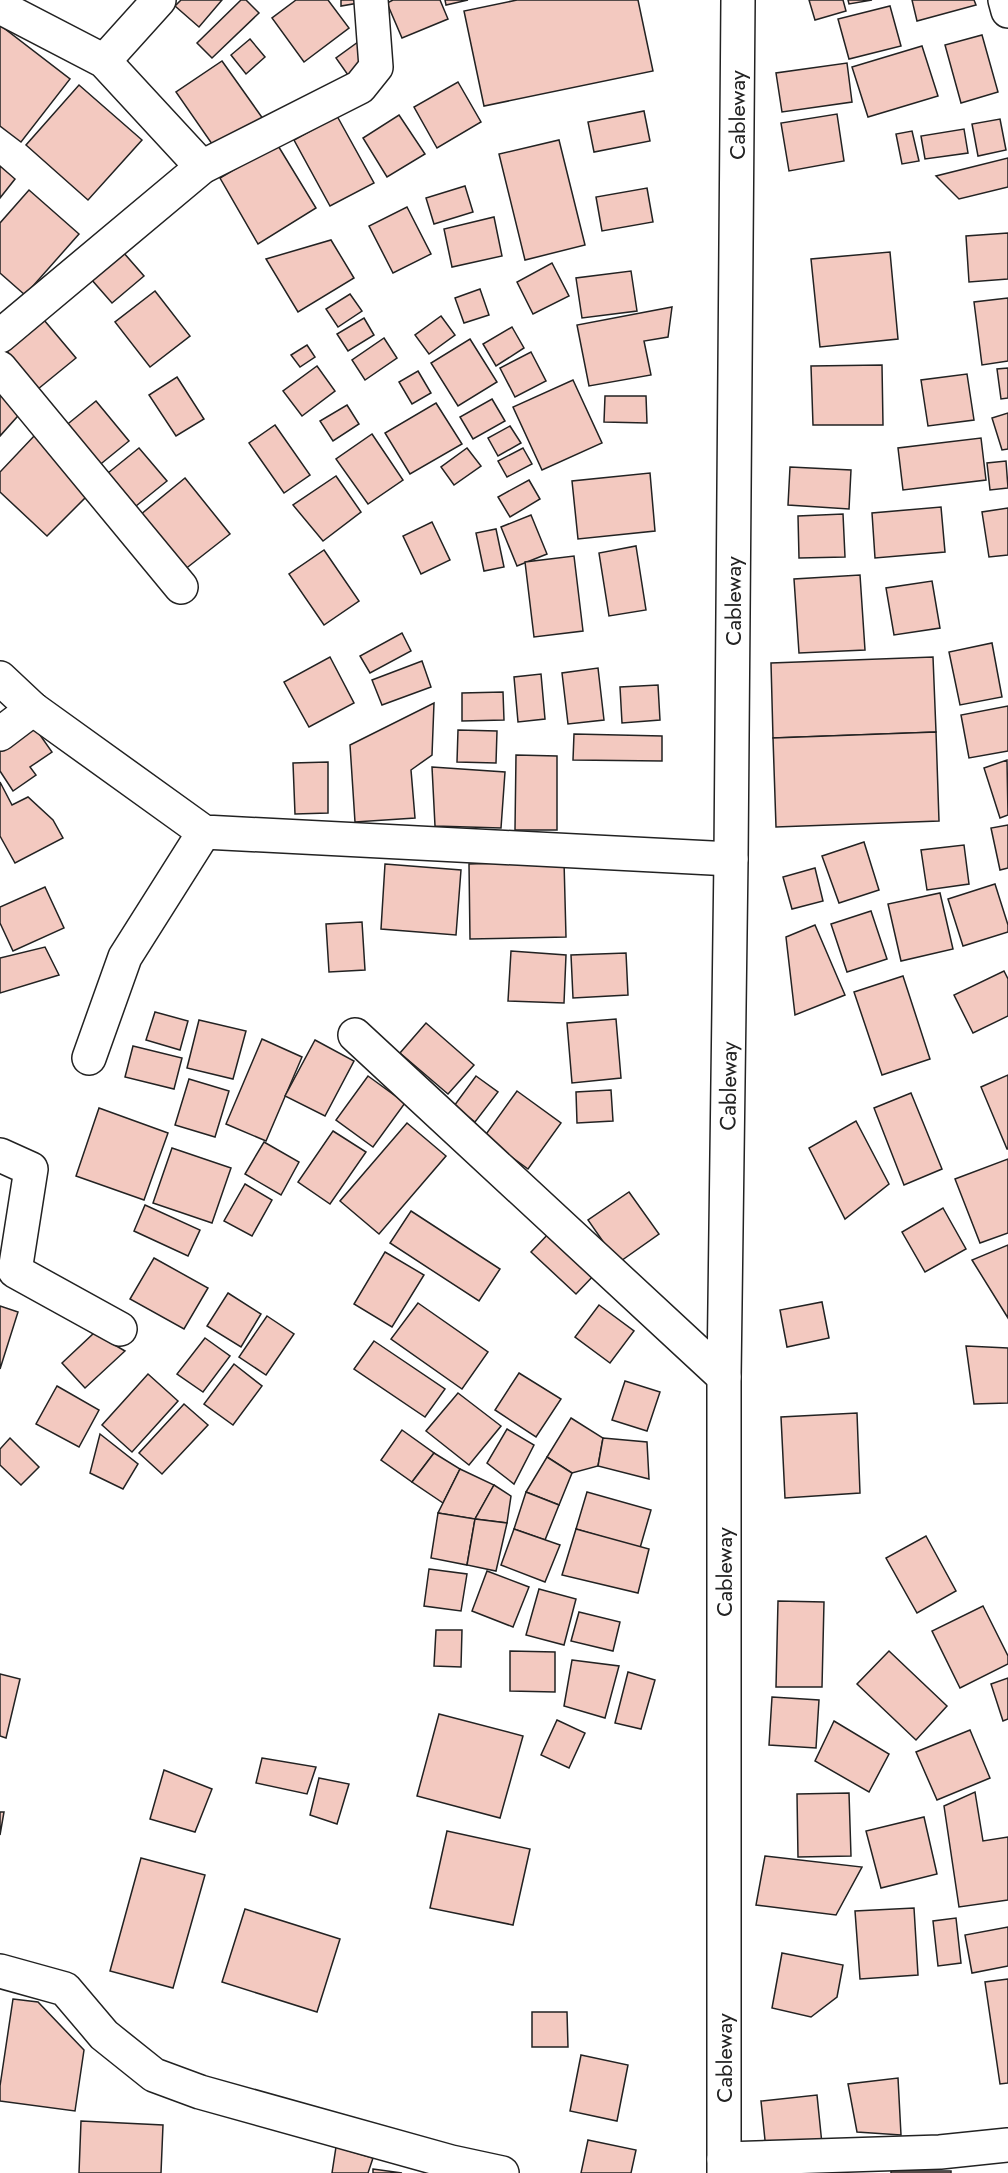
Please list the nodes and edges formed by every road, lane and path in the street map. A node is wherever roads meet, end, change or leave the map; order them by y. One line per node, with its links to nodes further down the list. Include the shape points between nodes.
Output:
1 (159, 0): 7 (street)
2 (371, 0): 8 (street, via 376,67 360,87)
3 (738, 0): 16 (street, Cableway)
4 (1005, 0): 6 (street)
5 (0, 7): 7 (street)
6 (1008, 11)
7 (105, 61): 8 (street)
8 (202, 167): 9 (street)
9 (0, 336)
10 (0, 369): 11 (street)
11 (181, 587)
12 (0, 678): 13 (street)
13 (33, 709): 14 (street); 15 (street)
14 (0, 734)
15 (204, 832): 16 (street); 18 (street, via 125,957)
16 (731, 859): 21 (street, Cableway)
17 (355, 1035): 21 (street)
18 (89, 1058)
19 (0, 1155): 20 (street, via 31,1169 15,1271)
20 (120, 1329)
21 (724, 1377): 24 (street, Cableway)
22 (0, 1971): 25 (street, via 65,1989 104,2035 154,2075 200,2092)
23 (1008, 2145): 24 (street)
24 (724, 2166)
25 (502, 2173)

